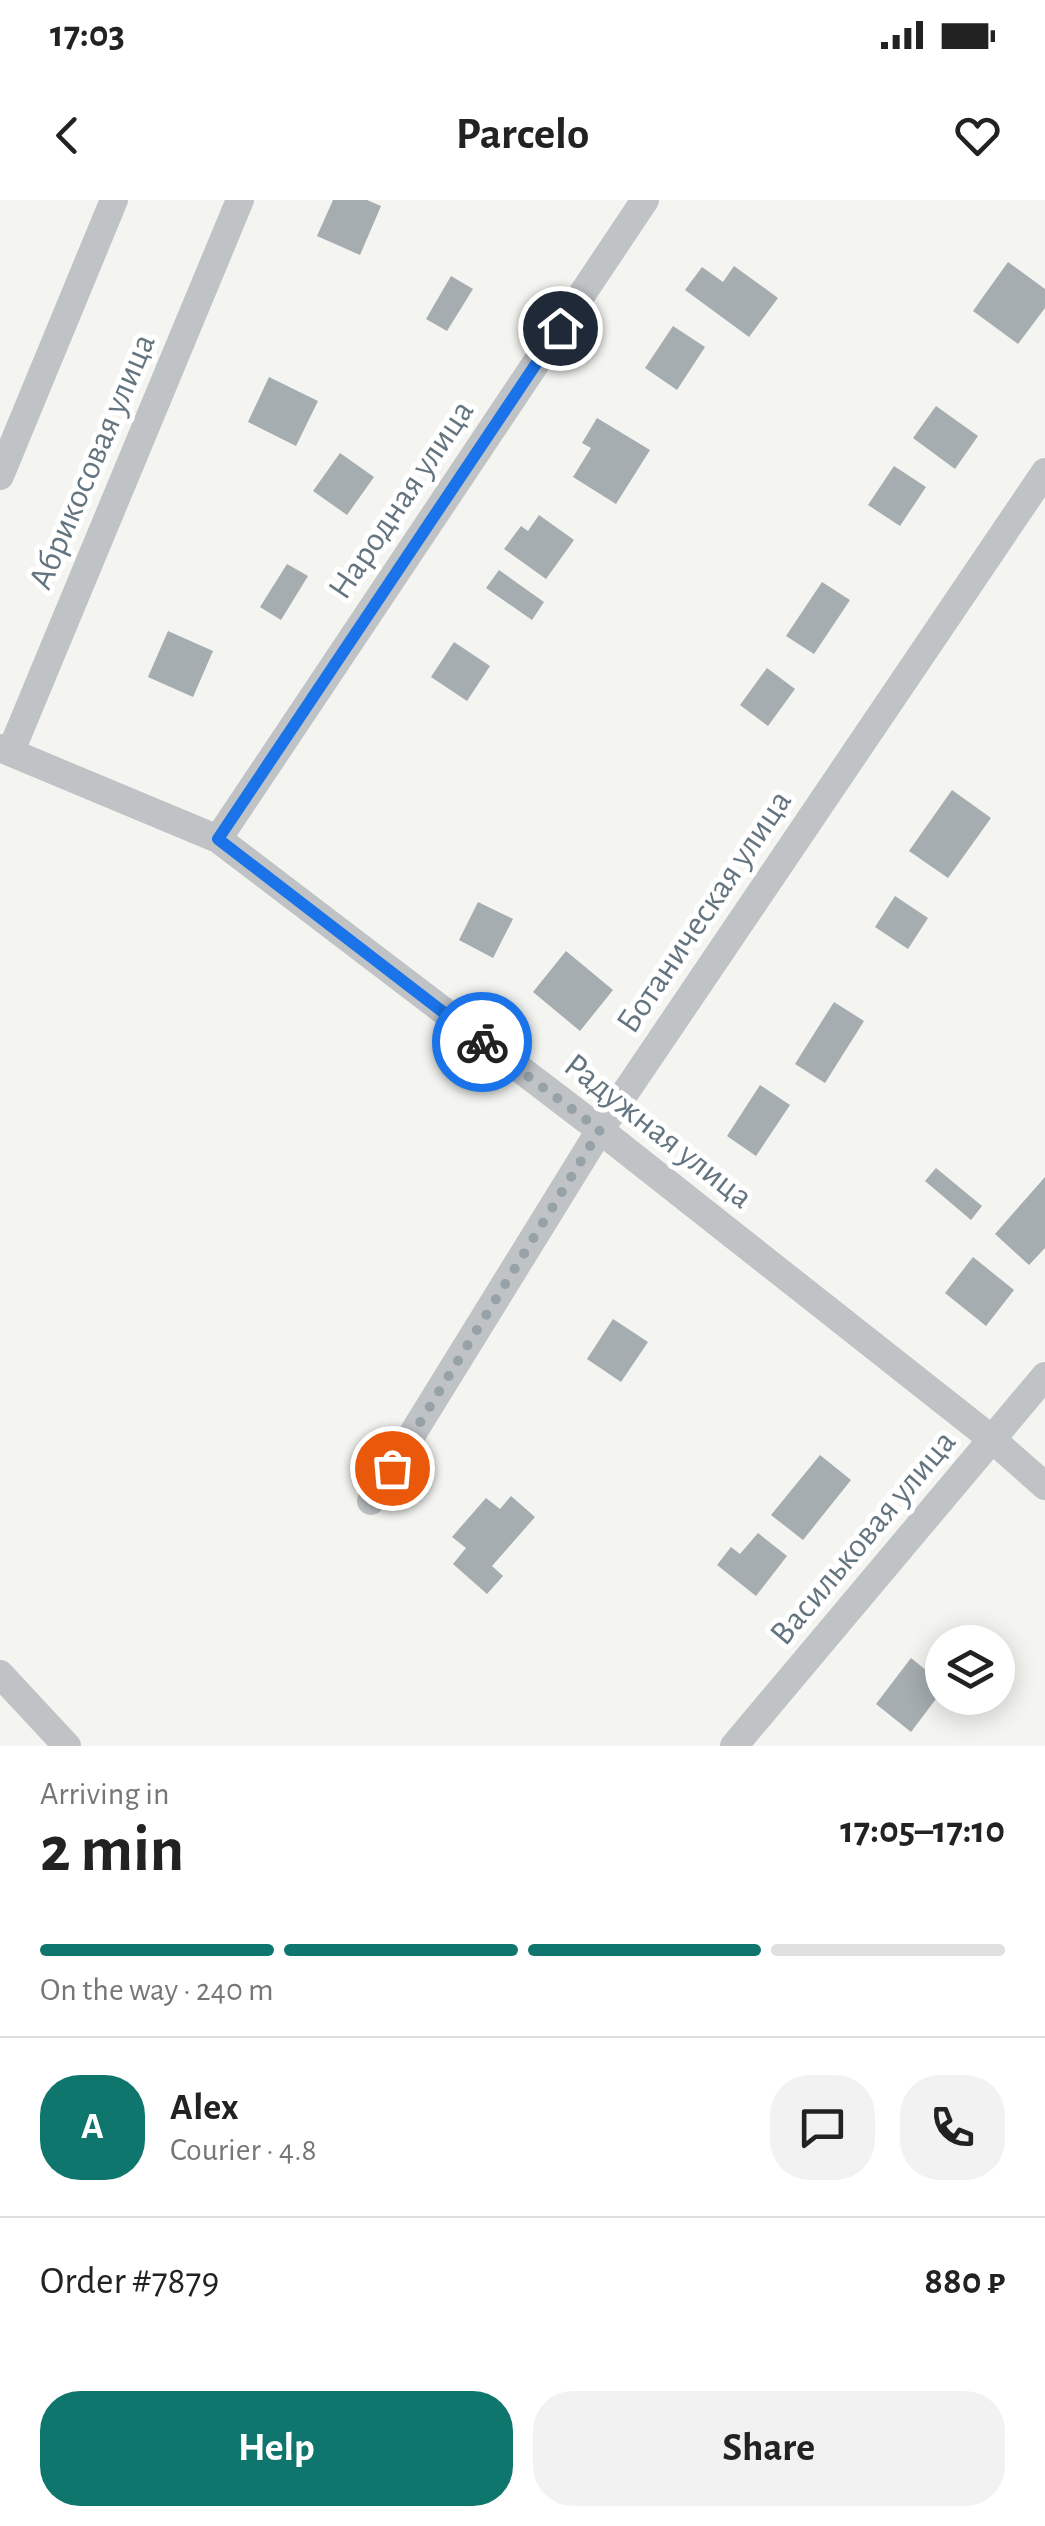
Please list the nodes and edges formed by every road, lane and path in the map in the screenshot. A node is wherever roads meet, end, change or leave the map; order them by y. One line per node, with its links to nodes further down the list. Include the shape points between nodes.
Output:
1 (114, 200): 5 (street)
2 (240, 200): 6 (street, Абрикосовая улица)
3 (645, 200): 7 (street, Народная улица)
4 (1045, 472): 8 (street, Ботаническая улица)
5 (0, 476)
6 (5, 750): 7 (street, Радужная улица)
7 (218, 839): 8 (street, Радужная улица)
8 (600, 1130): 10 (street, Радужная улица); 12 (street, Ботаническая улица)
9 (1045, 1376): 10 (street, Васильковая улица)
10 (994, 1440): 11 (street, Радужная улица); 15 (street, Васильковая улица)
11 (1045, 1486)
12 (370, 1501)
13 (0, 1674): 14 (street)
14 (68, 1746)
15 (734, 1746)

